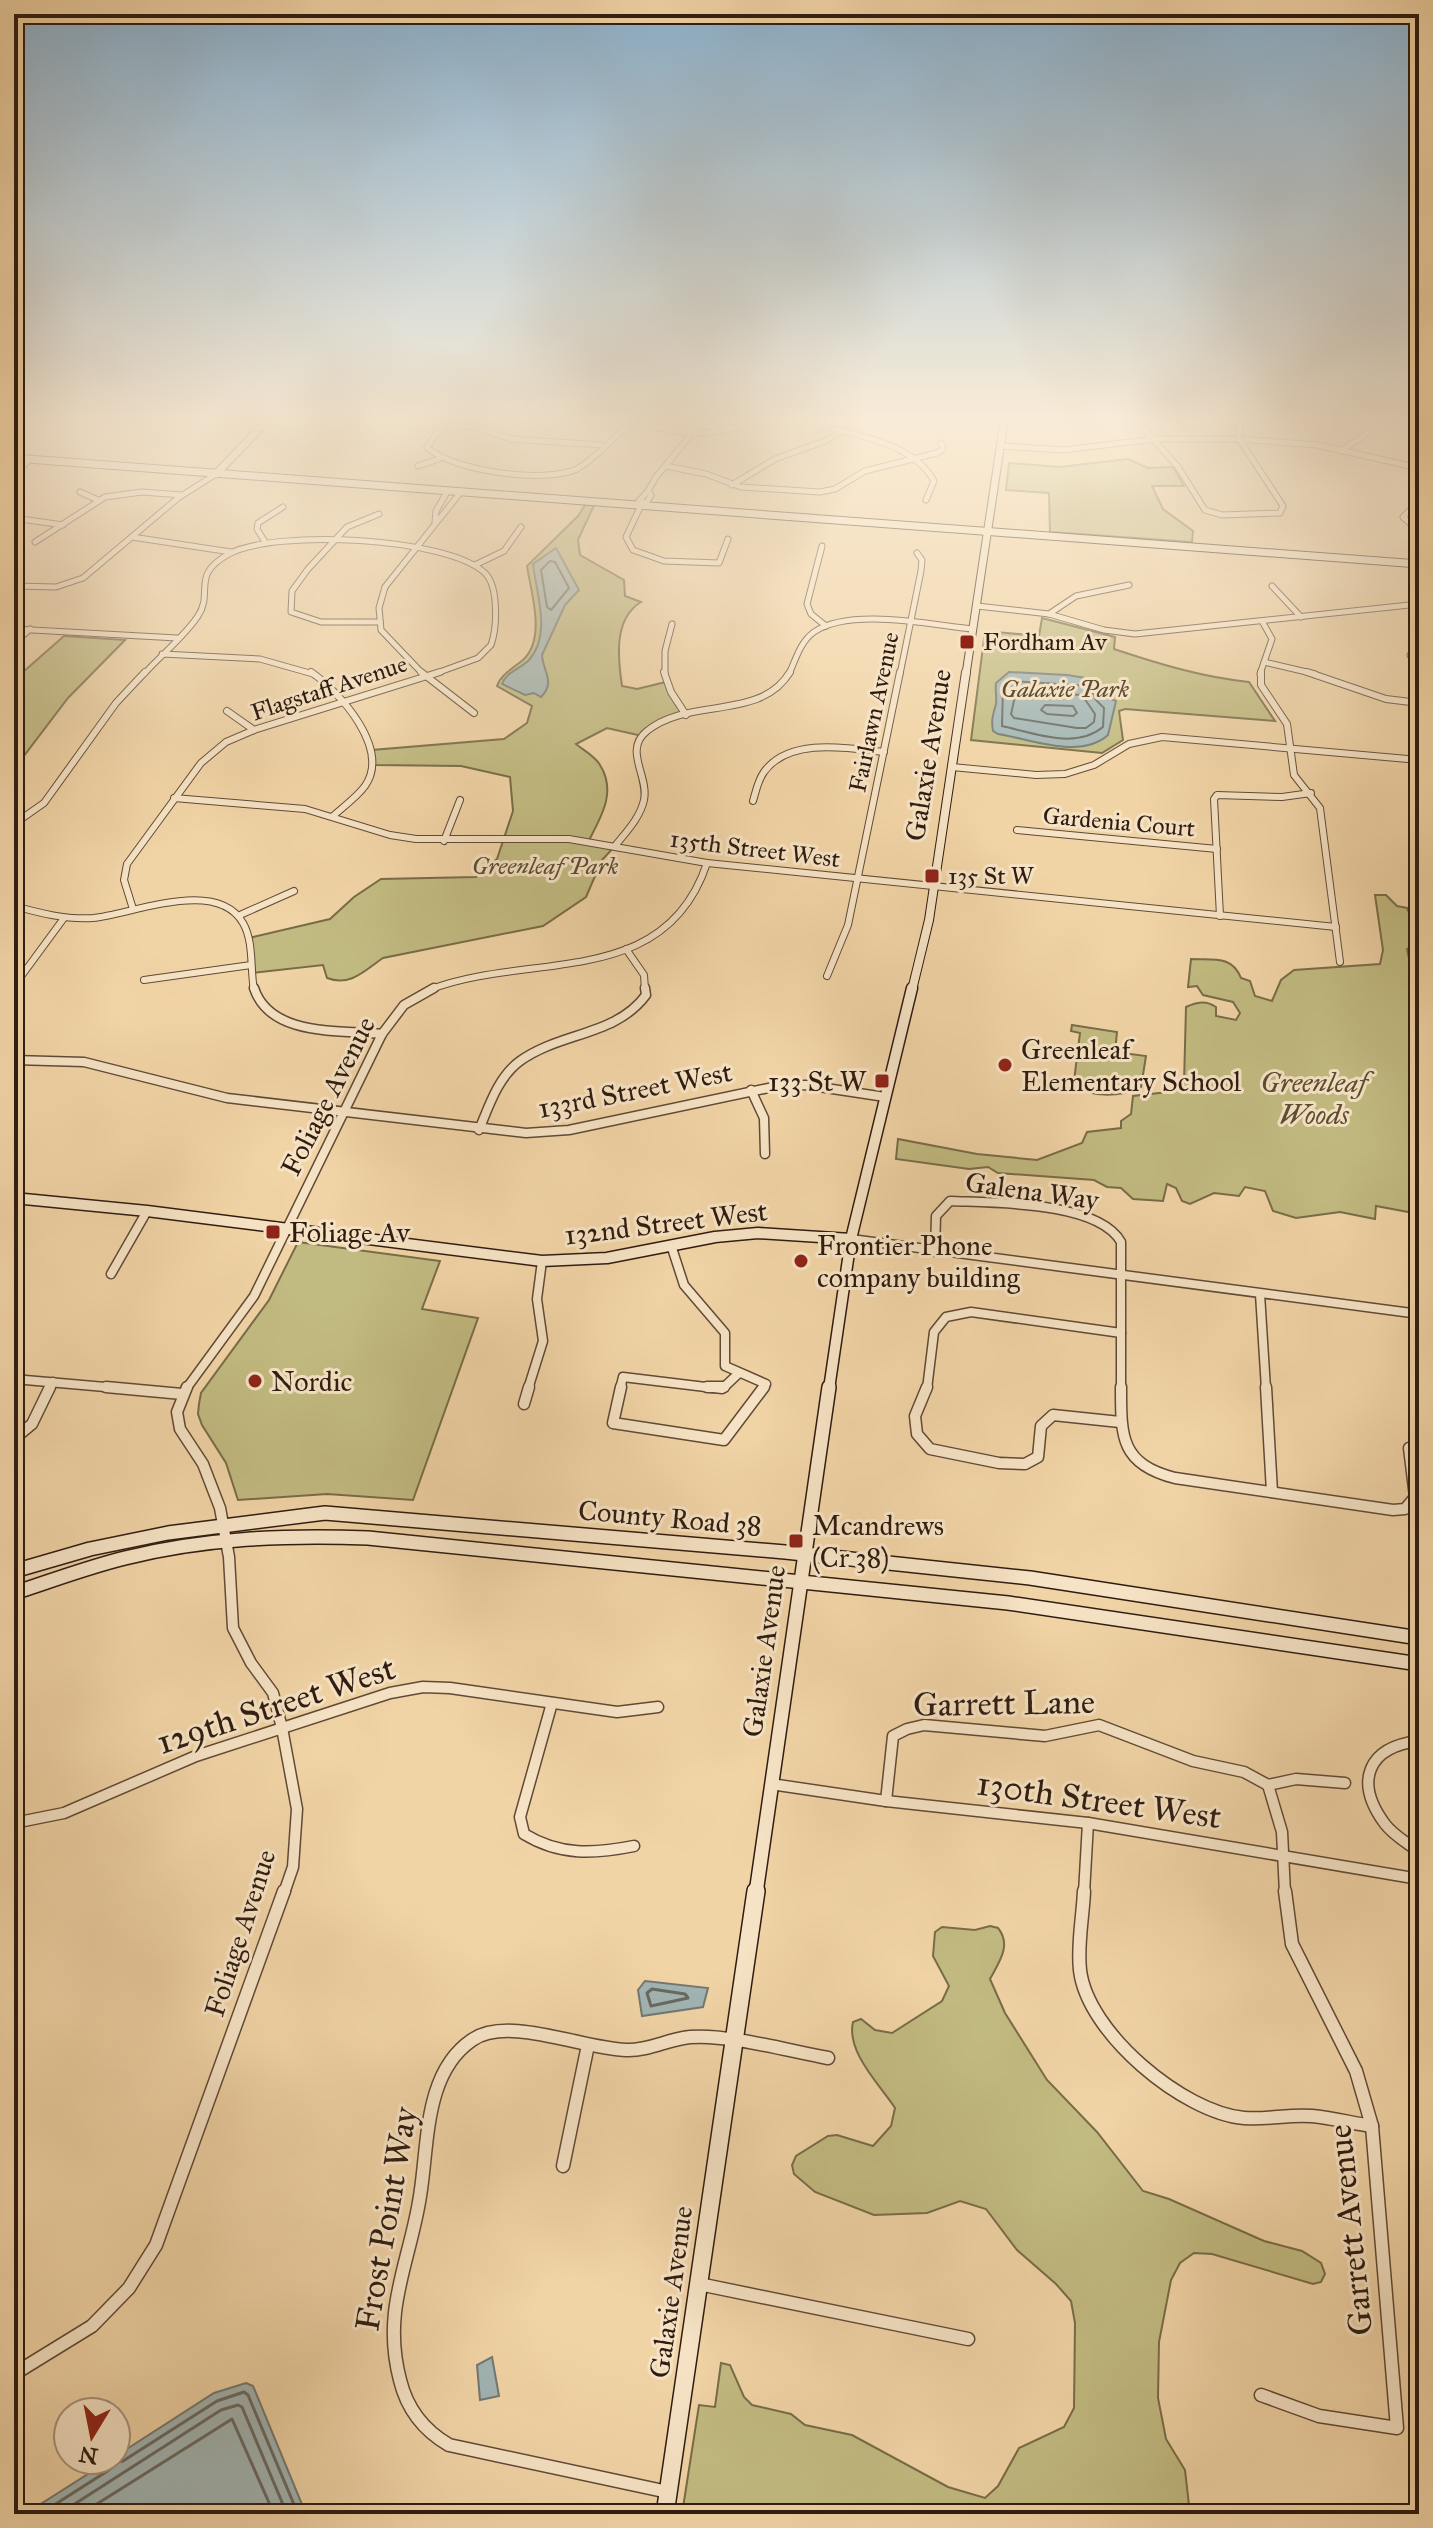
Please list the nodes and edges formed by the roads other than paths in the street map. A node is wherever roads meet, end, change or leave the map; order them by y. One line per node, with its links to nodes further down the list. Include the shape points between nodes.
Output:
1 (38, 540): 10 (street)
2 (128, 540): 20 (street, via 79,581)
3 (151, 540): 15 (street)
4 (422, 540): 14 (street)
5 (512, 540): 18 (street, via 504,551)
6 (628, 540): 7 (street, via 645,557 719,563)
7 (728, 540)
8 (987, 540): 23 (street, Galaxie Avenue)
9 (1095, 540): 17 (street)
10 (35, 542)
11 (265, 542): 12 (street); 15 (street)
12 (333, 542): 14 (street); 27 (street, via 295,585 291,612 338,623)
13 (822, 546): 30 (street, via 807,604)
14 (416, 548): 18 (street, via 452,554); 27 (street, via 383,590)
15 (232, 553): 34 (street, via 208,572 201,612)
16 (917, 553): 29 (street, Fairlawn Avenue, via 922,560)
17 (1419, 564)
18 (475, 565): 40 (street, Flagstaff Avenue, via 491,583 493,644 476,659)
19 (1129, 585): 24 (street, via 1076,595)
20 (14, 586)
21 (1272, 586): 25 (street)
22 (1419, 604): 25 (street)
23 (977, 606): 24 (street); 33 (street, Galaxie Avenue)
24 (1049, 614): 26 (street, via 1135,634)
25 (1301, 617): 26 (street)
26 (1262, 621): 39 (street, via 1272,639)
27 (380, 622): 40 (street, via 385,637)
28 (672, 624): 45 (street, via 663,670 670,693)
29 (911, 624): 30 (street, via 860,620); 33 (street); 48 (street, Fairlawn Avenue)
30 (826, 626): 45 (street, via 802,641 790,676 776,690)
31 (14, 629): 32 (street)
32 (30, 629): 34 (street); 35 (street)
33 (973, 629): 50 (street, Galaxie Avenue)
34 (177, 638): 36 (street)
35 (14, 643)
36 (162, 654): 41 (street, via 286,663 308,670); 56 (street, via 116,703 44,803)
37 (1410, 655): 38 (street)
38 (1419, 655)
39 (1264, 662): 42 (street, via 1321,675 1386,699); 47 (street, via 1261,685 1283,714)
40 (426, 675): 41 (street, Flagstaff Avenue); 44 (street)
41 (341, 701): 46 (street, Flagstaff Avenue); 55 (street, via 365,730 375,765 366,785)
42 (1419, 703)
43 (227, 711): 46 (street)
44 (474, 713)
45 (686, 715): 59 (street, via 656,725 638,741 644,799 637,818)
46 (254, 730): 52 (street, Flagstaff Avenue, via 213,751)
47 (1290, 747): 49 (street); 50 (street, via 1162,737 1129,744 1094,765 1065,774); 51 (street, via 1294,775)
48 (884, 752): 54 (street, via 827,747 789,754 764,771); 62 (street, Fairlawn Avenue)
49 (1419, 760)
50 (952, 767): 63 (street, Galaxie Avenue)
51 (1311, 793): 60 (street, via 1217,795); 70 (street, via 1320,808)
52 (174, 798): 55 (street, 135th Street West, via 276,804); 66 (street, Flagstaff Avenue, via 127,864 124,880)
53 (460, 800): 58 (street)
54 (753, 801)
55 (333, 816): 58 (street, 135th Street West, via 390,835)
56 (14, 824)
57 (1017, 830): 60 (street, Gardenia Court)
58 (444, 841): 59 (street, 135th Street West, via 569,839)
59 (615, 846): 61 (street, 135th Street West)
60 (1217, 849): 68 (street)
61 (707, 863): 62 (street, 135th Street West); 71 (street, Foliage Avenue, via 683,913)
62 (858, 879): 63 (street, 135th Street West); 74 (street, Fairlawn Avenue, via 848,925)
63 (934, 887): 68 (street, 135th Street West); 80 (street, Galaxie Avenue)
64 (294, 891): 67 (street)
65 (14, 906): 69 (street)
66 (133, 909): 67 (street, via 196,899); 69 (street, via 95,918)
67 (240, 915): 73 (street, via 248,929)
68 (1220, 916): 70 (street, 135th Street West)
69 (64, 918): 76 (street)
70 (1336, 927): 72 (street)
71 (626, 949): 77 (street, Foliage Avenue, via 439,986 403,1006); 82 (street, via 646,976 639,1006 613,1026 553,1043 519,1061 498,1085)
72 (1340, 962)
73 (251, 965): 75 (street); 77 (street, via 255,997 274,1016 300,1025)
74 (827, 976)
75 (144, 980)
76 (14, 986)
77 (382, 1034): 81 (street, Foliage Avenue)
78 (14, 1060): 81 (street, 133rd Street West, via 84,1062 227,1098)
79 (751, 1090): 80 (street, 133rd Street West, via 806,1085); 82 (street, 133rd Street West, via 569,1130); 83 (street, via 764,1118)
80 (885, 1097): 87 (street, Galaxie Avenue)
81 (345, 1113): 82 (street, 133rd Street West); 86 (street, Foliage Avenue)
82 (479, 1130)
83 (765, 1154)
84 (14, 1198): 85 (street, 132nd Street West)
85 (147, 1211): 86 (street, 132nd Street West); 91 (street)
86 (289, 1230): 90 (street, 132nd Street West); 99 (street, Foliage Avenue, via 254,1296)
87 (851, 1239): 88 (street, 132nd Street West, via 758,1233); 89 (street, 132nd Street West); 107 (street, Galaxie Avenue)
88 (671, 1245): 90 (street, 132nd Street West, via 607,1258); 96 (street, via 684,1285 725,1333 725,1366)
89 (935, 1252): 92 (street, 132nd Street West); 92 (street, Galena Way, via 935,1213 950,1201 1041,1209 1115,1227 1121,1233)
90 (542, 1261): 100 (street, via 537,1299 543,1341)
91 (111, 1274)
92 (1121, 1276): 93 (street, 132nd Street West); 95 (street)
93 (1260, 1294): 94 (street, 132nd Street West); 104 (street)
94 (1419, 1314)
95 (1121, 1333): 101 (street); 101 (street, via 971,1312 953,1314 934,1332 926,1393 915,1416 917,1434 930,1449 1015,1464 1038,1457 1041,1426 1053,1415)
96 (739, 1373): 96 (street, via 722,1389 623,1377 613,1423 724,1440 766,1384)
97 (14, 1379): 98 (street)
98 (53, 1382): 99 (street); 102 (street, via 32,1424)
99 (182, 1394): 105 (street, Foliage Avenue, via 180,1429 203,1464)
100 (524, 1404)
101 (1120, 1422): 104 (street, via 1126,1451 1153,1472)
102 (14, 1439)
103 (1409, 1448): 104 (street, via 1415,1497 1405,1509)
104 (1272, 1492)
105 (222, 1523): 106 (street, Foliage Avenue); 107 (street, County Road 38, via 325,1513); 108 (street, County Road 38, via 75,1551)
106 (225, 1541): 109 (street, via 287,1535 368,1538); 110 (street, via 125,1558); 115 (street, Foliage Avenue, via 233,1628 273,1693)
107 (804, 1555): 109 (street, Galaxie Avenue); 111 (street, County Road 38, via 1030,1578)
108 (14, 1571)
109 (801, 1579): 112 (street, via 1008,1603); 118 (street, Galaxie Avenue)
110 (14, 1593)
111 (1419, 1638)
112 (1419, 1664)
113 (552, 1703): 114 (street, 129th Street West, via 617,1712); 115 (street, 129th Street West, via 423,1687); 123 (street, via 520,1817 524,1834 539,1845 593,1855)
114 (658, 1707)
115 (282, 1728): 121 (street, 129th Street West, via 196,1756 64,1813); 134 (street, Foliage Avenue, via 297,1809 293,1867 156,2245 129,2288 92,2326)
116 (1419, 1741): 124 (street, via 1401,1742 1377,1754 1368,1784 1387,1827)
117 (1345, 1783): 119 (street, via 1302,1778)
118 (771, 1784): 120 (street, 130th Street West); 127 (street, Galaxie Avenue)
119 (1268, 1785): 120 (street, Garrett Lane, via 1244,1772 1193,1761 1099,1725 1048,1736 936,1726 913,1727 893,1736); 125 (street, Garrett Avenue)
120 (886, 1801): 122 (street, 130th Street West)
121 (14, 1823)
122 (1088, 1823): 125 (street, 130th Street West); 130 (street, via 1080,1970 1087,1997 1105,2026 1159,2081 1207,2109 1243,2118 1311,2116)
123 (634, 1846)
124 (1419, 1852)
125 (1284, 1854): 126 (street, 130th Street West); 130 (street, Garrett Avenue, via 1292,1944 1356,2071)
126 (1419, 1879)
127 (735, 2042): 128 (street, Frost Point Way, via 689,2037 645,2050); 129 (street, Frost Point Way); 132 (street, Galaxie Avenue)
128 (588, 2045): 131 (street); 136 (street, Frost Point Way, via 499,2029 466,2042 454,2056 429,2124 419,2203 394,2300 392,2356 409,2409 426,2430 449,2445)
129 (828, 2058)
130 (1372, 2126): 135 (street, Garrett Avenue, via 1397,2428 1319,2416)
131 (563, 2166)
132 (699, 2284): 133 (street); 136 (street, Galaxie Avenue)
133 (968, 2339)
134 (14, 2374)
135 (1261, 2395)
136 (668, 2492): 137 (street, Galaxie Avenue)
137 (665, 2514)

